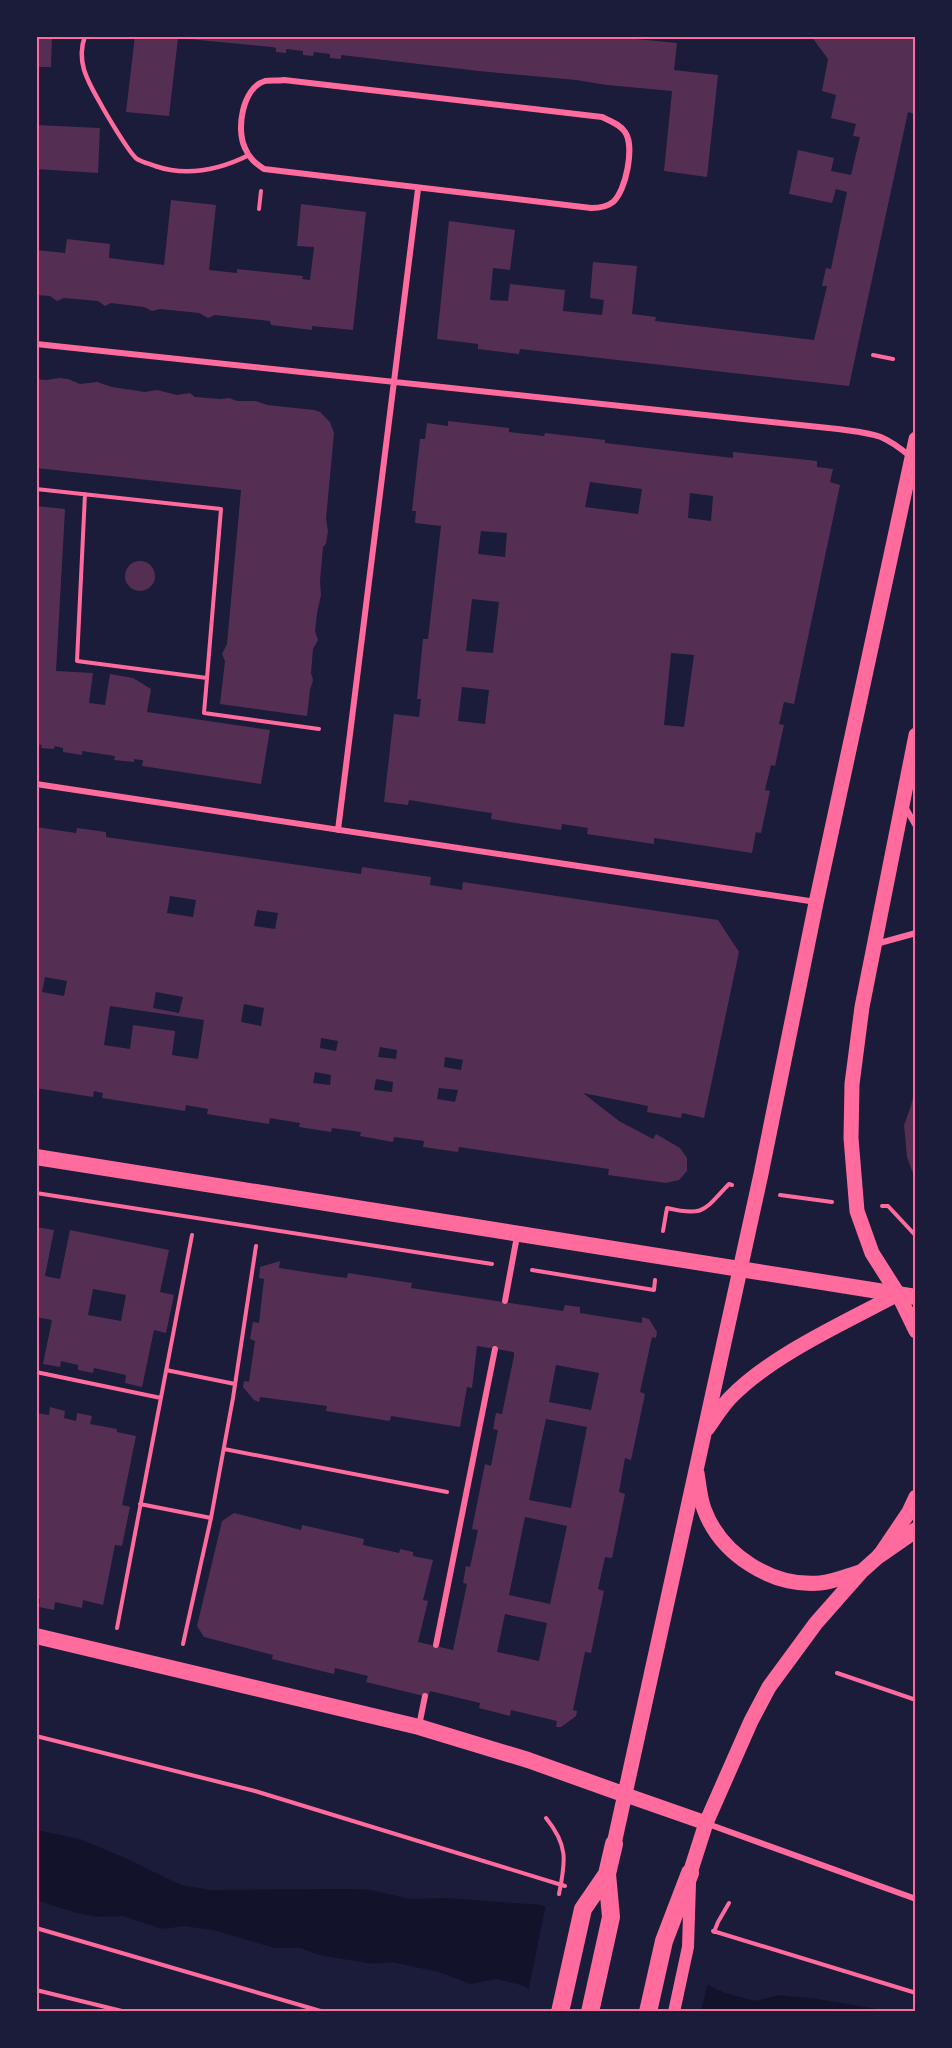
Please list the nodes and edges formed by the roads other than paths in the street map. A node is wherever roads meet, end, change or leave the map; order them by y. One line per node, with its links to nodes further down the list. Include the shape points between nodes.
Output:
1 (85, 36): 2 (lane, via 81,48 85,77 136,159 167,170 193,172)
2 (249, 155): 3 (street, via 264,170); 3 (street, via 242,140 243,106 248,95 264,81 284,80 602,117 625,132 630,145 624,188 619,197 603,207)
3 (418, 189): 5 (street)
4 (36, 344): 5 (street)
5 (394, 383): 7 (street, via 878,434); 12 (street)
6 (916, 439): 7 (main road)
7 (912, 458): 13 (main road)
8 (916, 735): 10 (main road)
9 (36, 784): 12 (street)
10 (902, 802): 11 (street); 15 (main road)
11 (916, 825)
12 (338, 830): 13 (street)
13 (816, 903): 18 (main road)
14 (916, 933): 15 (street)
15 (873, 945): 19 (main road, via 852,1084 850,1138 857,1211 872,1253)
16 (36, 1157): 17 (highway)
17 (518, 1232): 18 (highway); 21 (street)
18 (740, 1268): 19 (highway); 24 (main road)
19 (898, 1294): 20 (highway); 22 (main road); 24 (main road, via 770,1366 729,1399)
20 (916, 1297)
21 (505, 1301)
22 (916, 1331)
23 (495, 1349): 31 (street)
24 (703, 1434): 25 (main road)
25 (696, 1467): 29 (main road, via 704,1510 721,1539 750,1567 789,1581 821,1583); 34 (main road)
26 (916, 1497): 28 (main road)
27 (916, 1530): 28 (highway)
28 (879, 1555): 29 (main road)
29 (861, 1572): 35 (main road, via 816,1623 769,1687)
30 (36, 1636): 33 (highway)
31 (435, 1645)
32 (425, 1696): 33 (street)
33 (419, 1727): 34 (highway)
34 (623, 1794): 35 (main road); 36 (main road)
35 (706, 1823): 37 (main road); 39 (street)
36 (614, 1844): 38 (highway)
37 (690, 1873): 42 (highway, via 664,1941); 43 (main road, via 688,1947)
38 (607, 1874): 40 (highway, via 583,1909); 41 (highway, via 611,1917)
39 (916, 1899)
40 (560, 2012)
41 (590, 2012)
42 (648, 2012)
43 (674, 2012)

